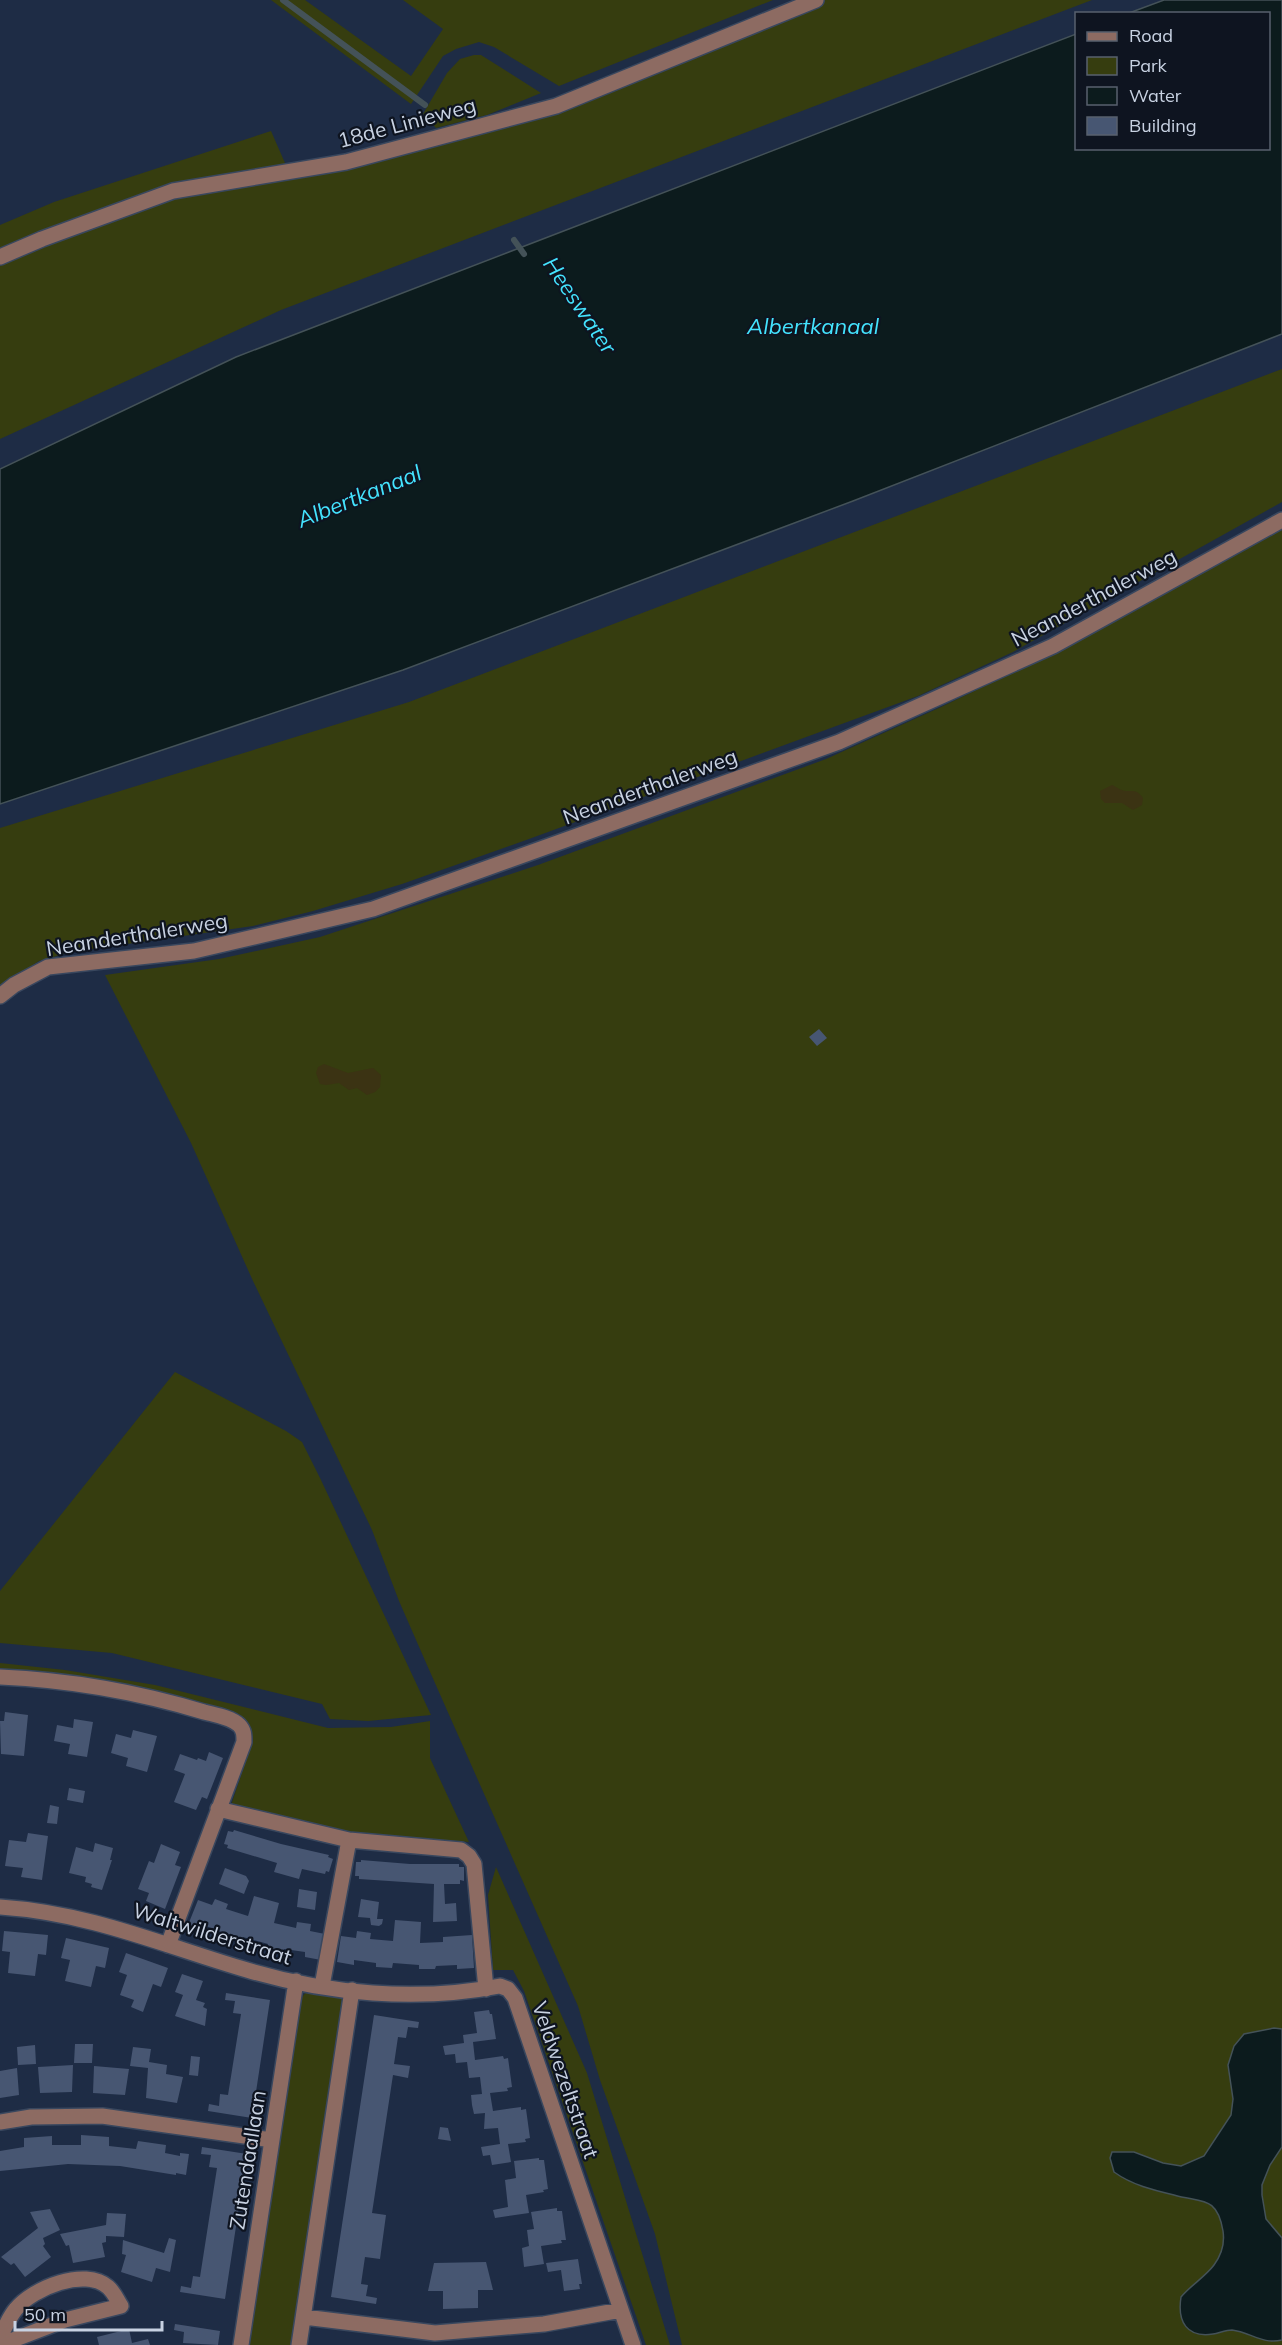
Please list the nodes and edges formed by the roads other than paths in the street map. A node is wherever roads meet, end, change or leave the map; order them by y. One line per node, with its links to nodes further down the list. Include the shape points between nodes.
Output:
1 (816, 0): 2 (street, 18de Linieweg, via 556,106 346,162 174,191)
2 (0, 257)
3 (1282, 520): 4 (street, Neanderthalerweg, via 1053,646 839,742 373,909 194,951 48,967)
4 (0, 996)
5 (0, 1677): 6 (street, via 125,1692 233,1721 244,1732 244,1742)
6 (218, 1809): 7 (street); 9 (street)
7 (349, 1840): 11 (street); 12 (street, via 461,1850 469,1856 474,1864)
8 (0, 1907): 9 (street, Waltwilderstraat, via 88,1920)
9 (168, 1945): 10 (street, Waltwilderstraat)
10 (296, 1982): 11 (street, Waltwilderstraat); 15 (street, Zutendaallaan)
11 (322, 1986): 13 (street, Waltwilderstraat)
12 (486, 1989): 13 (street, Waltwilderstraat, via 420,1995); 16 (street, Veldwezeltstraat, via 500,1986 515,1998)
13 (352, 1990): 17 (street)
14 (0, 2122): 15 (street, via 31,2117 102,2116)
15 (272, 2140): 20 (street, Zutendaallaan)
16 (621, 2310): 17 (street, via 544,2324 435,2333); 22 (street, Veldwezeltstraat)
17 (304, 2317): 21 (street)
18 (0, 2337): 19 (street, via 21,2303 59,2282 99,2282 109,2287 121,2306 65,2320)
19 (0, 2345)
20 (241, 2345)
21 (299, 2345)
22 (633, 2345)

